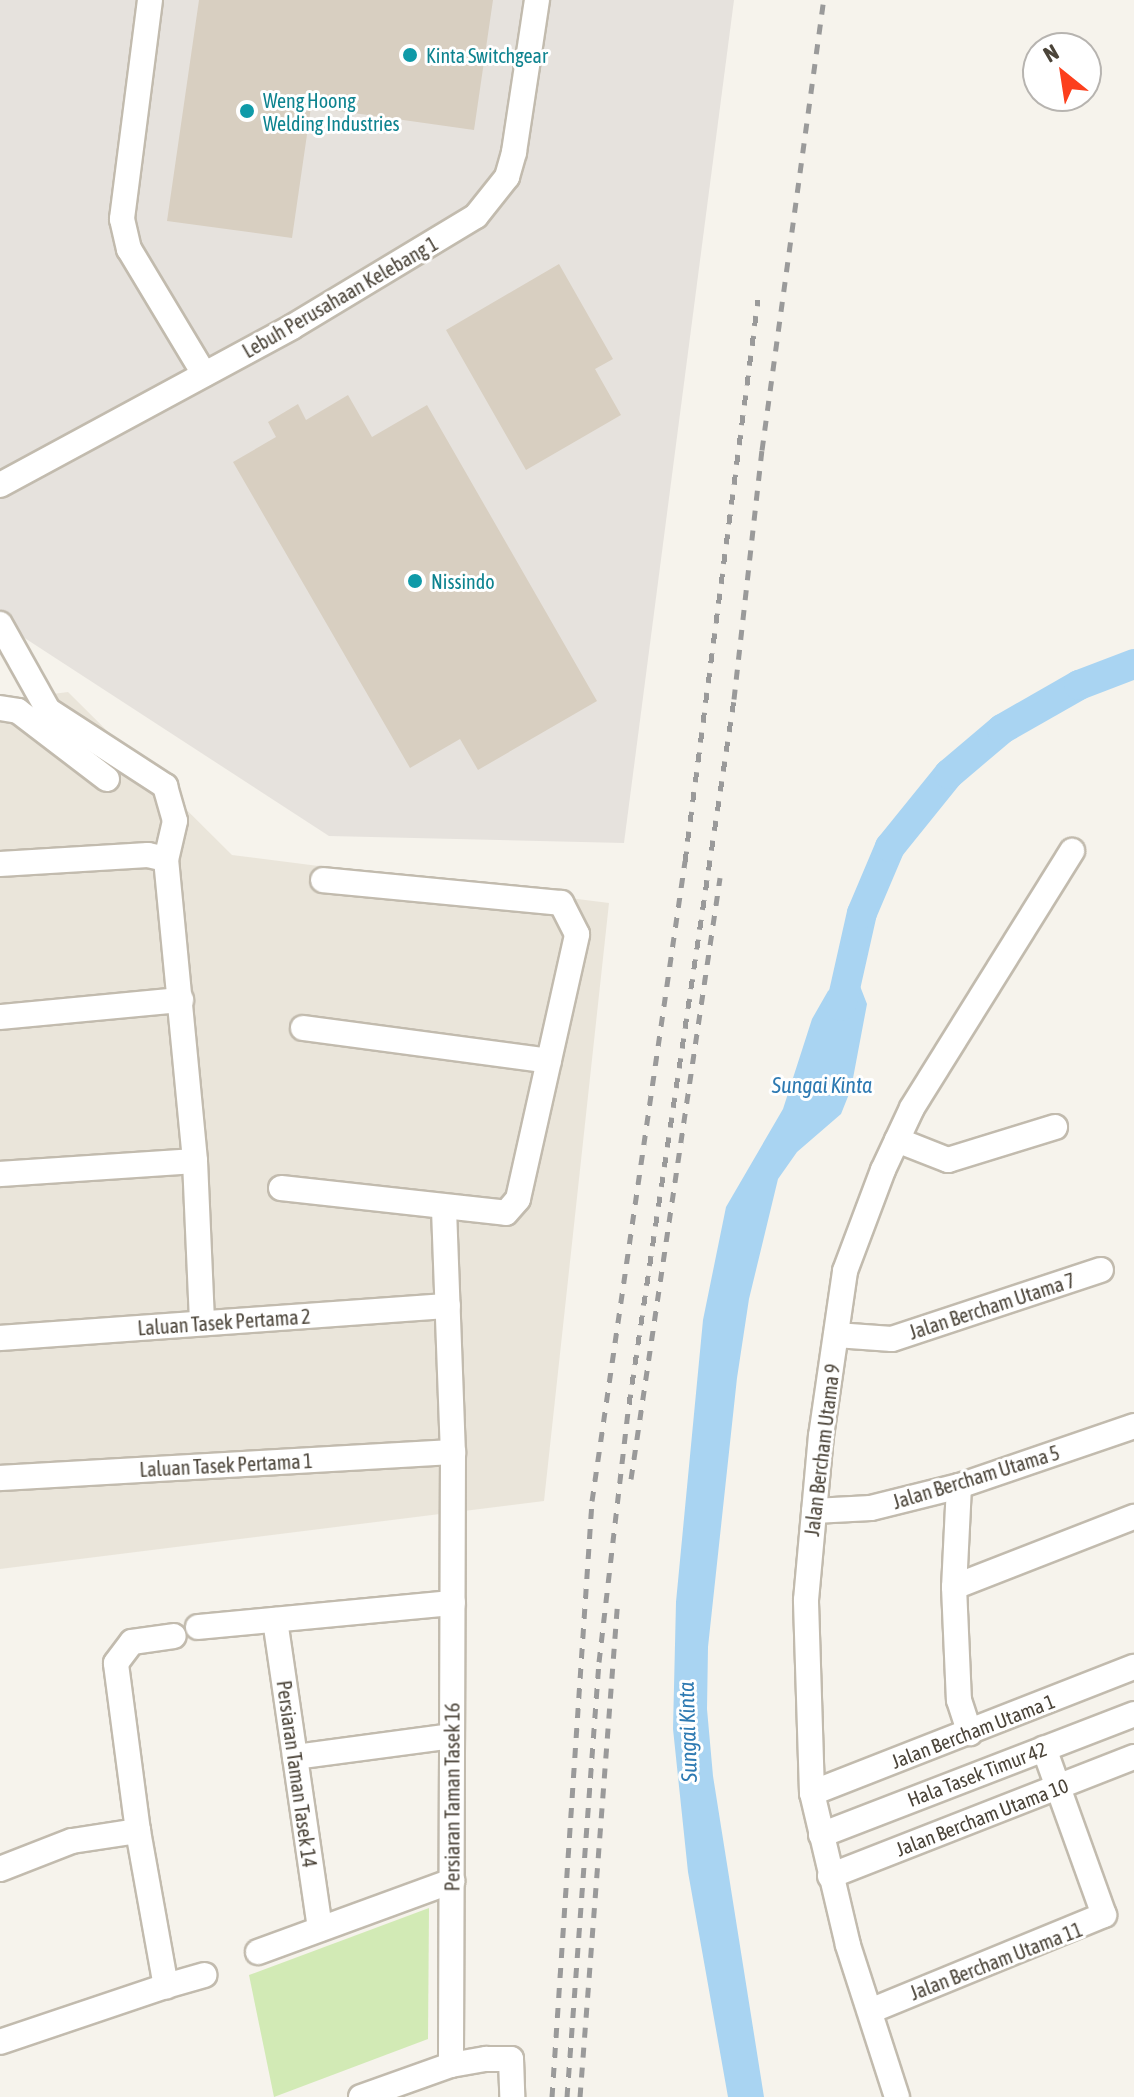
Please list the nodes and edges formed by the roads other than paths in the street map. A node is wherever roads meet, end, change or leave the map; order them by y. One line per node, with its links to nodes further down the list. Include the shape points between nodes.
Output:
1 (150, 0): 3 (street, via 122,219 129,249)
2 (537, 0): 3 (street, Lebuh Perusahaan Kelebang 1, via 514,152 507,177 489,203 450,234)
3 (204, 374): 4 (street, Lebuh Perusahaan Kelebang 1)
4 (0, 485)
5 (0, 624): 9 (street, via 48,710 165,786 175,821)
6 (0, 708): 7 (street, via 18,711)
7 (107, 779)
8 (1072, 851): 17 (street, Jalan Bercham Utama 9)
9 (166, 859): 10 (street, via 148,855); 12 (street)
10 (0, 864)
11 (323, 880): 15 (street, via 561,903 577,934)
12 (181, 1000): 13 (street); 18 (street)
13 (0, 1017)
14 (303, 1028): 15 (street)
15 (549, 1061): 21 (street, via 518,1199 506,1213)
16 (1055, 1127): 17 (street, via 948,1160)
17 (897, 1140): 25 (street, Jalan Bercham Utama 9, via 845,1271)
18 (195, 1161): 19 (street); 24 (street)
19 (0, 1174)
20 (281, 1188): 21 (street)
21 (444, 1209): 23 (street, Persiaran Taman Tasek 16)
22 (1101, 1270): 25 (street, Jalan Bercham Utama 7, via 892,1339)
23 (448, 1306): 24 (street, Laluan Tasek Pertama 2); 28 (street, Persiaran Taman Tasek 16)
24 (202, 1323): 26 (street, Laluan Tasek Pertama 2)
25 (836, 1335): 31 (street, Jalan Bercham Utama 9)
26 (0, 1338)
27 (1134, 1426): 30 (street, Jalan Bercham Utama 5)
28 (453, 1452): 29 (street, Laluan Tasek Pertama 1); 34 (street, Persiaran Taman Tasek 16)
29 (0, 1478)
30 (959, 1486): 31 (street, Jalan Bercham Utama 5, via 871,1508); 33 (street)
31 (814, 1511): 46 (street, Jalan Bercham Utama 9, via 806,1600)
32 (1134, 1517): 33 (street)
33 (954, 1587): 40 (street, via 959,1700)
34 (453, 1603): 35 (street); 41 (street, Persiaran Taman Tasek 16)
35 (275, 1620): 36 (street); 43 (street, Persiaran Taman Tasek 14)
36 (198, 1627)
37 (174, 1636): 47 (street, via 132,1642 116,1663)
38 (1134, 1667): 40 (street, Jalan Bercham Utama 1)
39 (1134, 1714): 42 (street, Hala Tasek Timur 42)
40 (970, 1733): 46 (street, Jalan Bercham Utama 1)
41 (452, 1736): 43 (street); 51 (street, Persiaran Taman Tasek 16)
42 (1044, 1748): 45 (street); 48 (street, Hala Tasek Timur 42)
43 (295, 1757): 52 (street, Persiaran Taman Tasek 14)
44 (1134, 1757): 45 (street, Jalan Bercham Utama 10)
45 (1058, 1787): 50 (street, Jalan Bercham Utama 10); 56 (street, Jalan Bercham Utama 11, via 1104,1906 1101,1919)
46 (812, 1793): 48 (street, Jalan Bercham Utama 9)
47 (138, 1831): 49 (street, via 72,1841); 55 (street)
48 (821, 1835): 50 (street, Jalan Bercham Utama 9)
49 (0, 1869)
50 (830, 1876): 56 (street, Jalan Bercham Utama 9)
51 (452, 1881): 52 (street); 58 (street, Persiaran Taman Tasek 16)
52 (320, 1929): 53 (street)
53 (258, 1952)
54 (204, 1975): 55 (street)
55 (166, 1986): 57 (street)
56 (870, 2011): 61 (street, Jalan Bercham Utama 9)
57 (0, 2042)
58 (451, 2065): 59 (street); 60 (street, via 511,2059)
59 (361, 2097)
60 (512, 2097)
61 (897, 2097)

